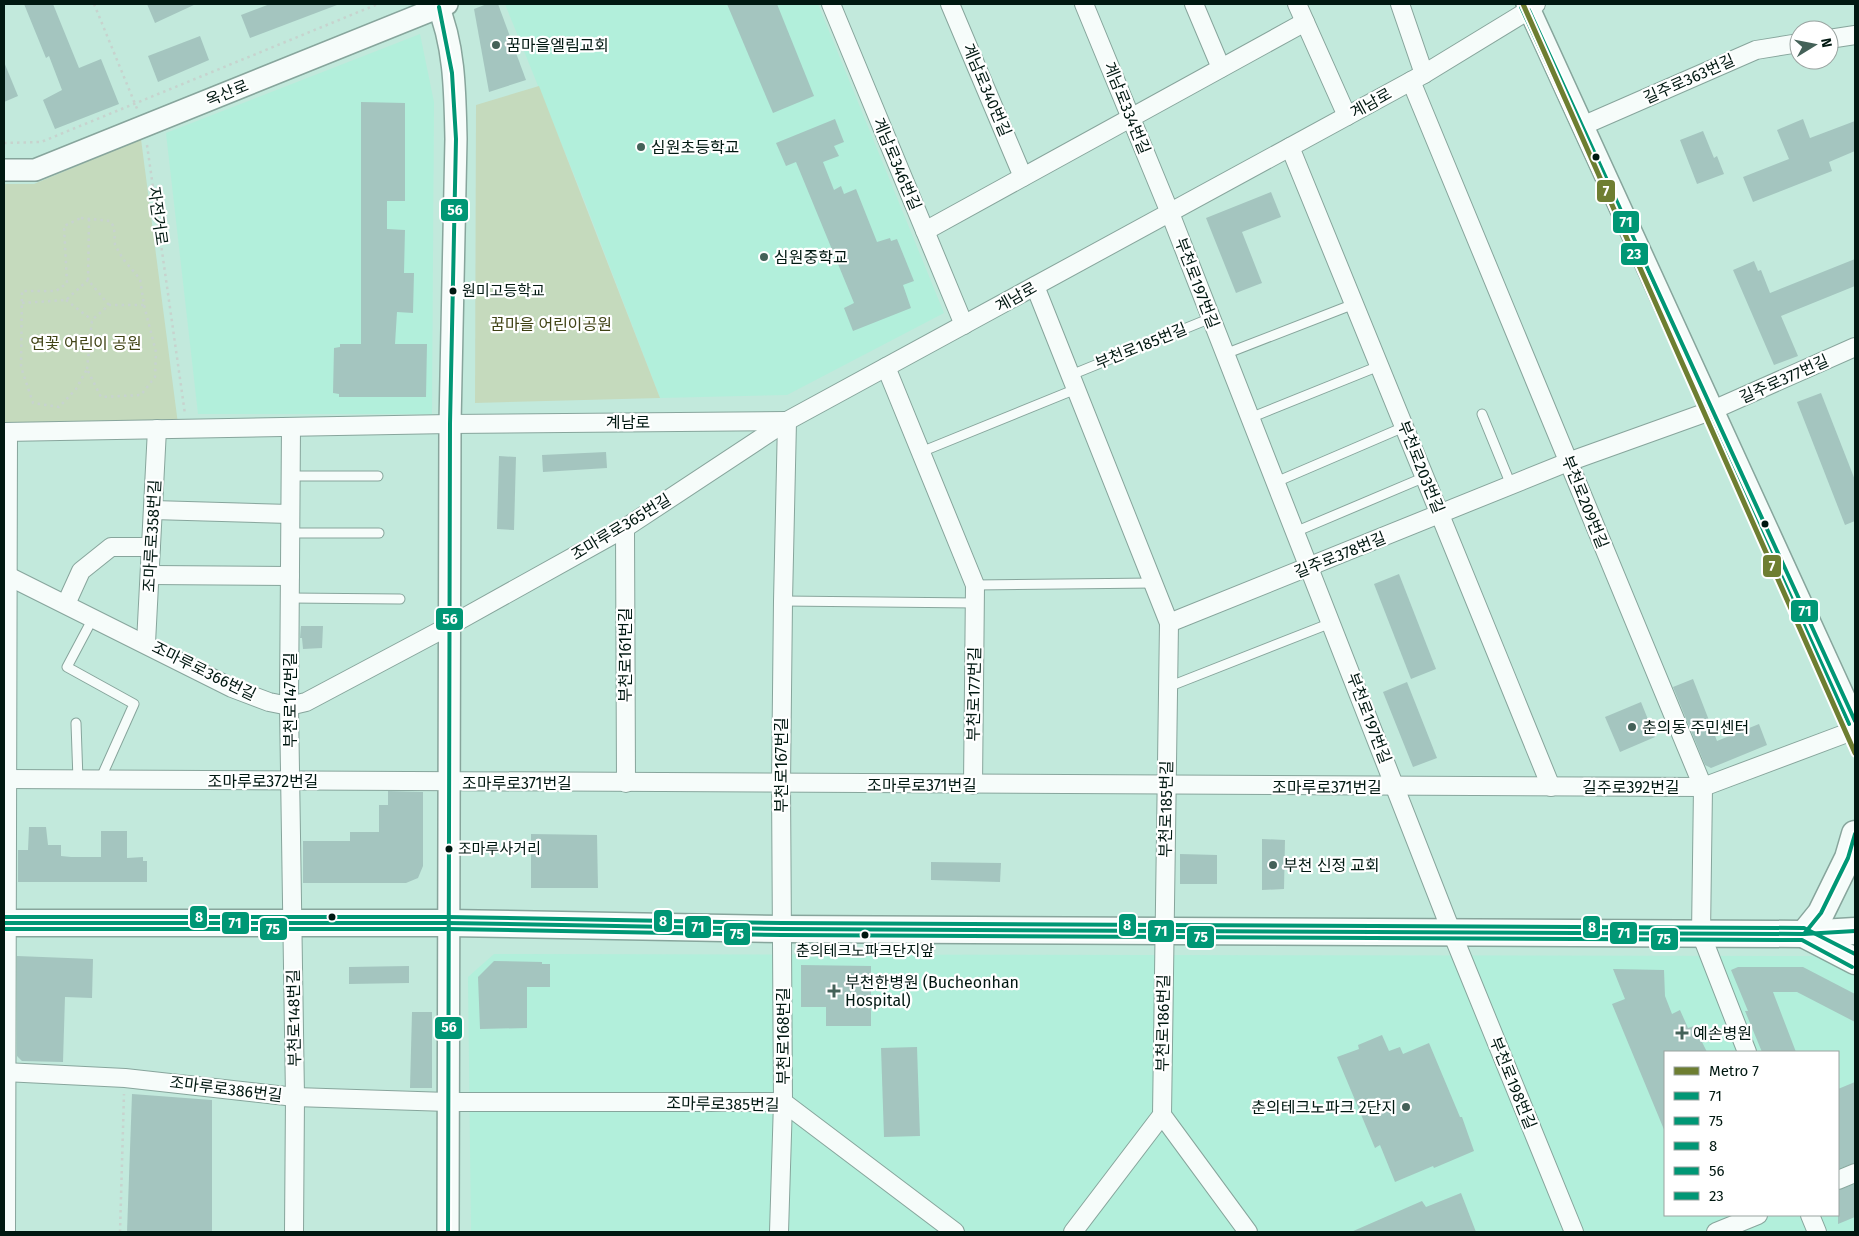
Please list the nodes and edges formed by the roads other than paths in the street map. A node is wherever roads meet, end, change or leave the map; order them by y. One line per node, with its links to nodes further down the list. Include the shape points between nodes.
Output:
1 (831, 4): 22 (street, 계남로346번길)
2 (950, 4): 20 (street, 계남로340번길)
3 (1084, 4): 16 (street, 계남로334번길)
4 (1194, 4): 13 (street)
5 (1297, 4): 9 (street)
6 (1400, 4): 14 (street, 부천로209번길)
7 (441, 5): 19 (street, 옥산로, via 35,170); 36 (street, via 456,101)
8 (1531, 6): 14 (street, 계남로); 17 (street)
9 (1304, 22): 13 (street); 15 (street)
10 (1855, 35): 11 (street)
11 (1839, 37)
12 (1789, 45): 17 (street, 길주로363번길, via 1756,50)
13 (1221, 68): 16 (street)
14 (1418, 78): 15 (street, 계남로); 42 (street, 부천로209번길)
15 (1346, 116): 18 (street, 계남로)
16 (1130, 117): 20 (street); 21 (street, 계남로334번길)
17 (1582, 126): 32 (street)
18 (1290, 147): 21 (street, 계남로); 24 (street, 부천로203번길)
19 (4, 170)
20 (1023, 177): 22 (street)
21 (1170, 213): 23 (street, 계남로); 25 (street, 부천로197번길)
22 (925, 231): 26 (street, 계남로346번길)
23 (1035, 286): 26 (street, 계남로); 31 (street, 부천로185번길)
24 (1354, 304): 28 (lane); 29 (street, 부천로203번길)
25 (1211, 318): 28 (street, 부천로197번길); 31 (lane, 부천로185번길)
26 (964, 325): 30 (street, 계남로)
27 (1855, 347): 32 (street, 길주로377번길)
28 (1225, 354): 34 (street, 부천로197번길)
29 (1379, 366): 34 (lane); 38 (street, 부천로203번길)
30 (886, 367): 35 (street, 계남로); 41 (street, 부천로177번길)
31 (1073, 382): 41 (lane); 60 (street, 부천로185번길)
32 (1713, 410): 42 (street, 길주로378번길); 75 (street)
33 (1482, 414): 47 (lane)
34 (1250, 418): 46 (street, 부천로197번길)
35 (787, 421): 36 (street, 계남로); 51 (street, 조마루로365번길); 64 (street, 부천로167번길)
36 (450, 424): 37 (street, 계남로); 70 (street)
37 (291, 427): 39 (street, 계남로); 43 (street, 부천로147번길)
38 (1404, 427): 45 (street, 부천로203번길); 46 (lane)
39 (157, 429): 40 (street, 계남로); 48 (street, 조마루로358번길)
40 (6, 432): 57 (street)
41 (921, 452): 61 (street, 부천로177번길)
42 (1568, 462): 47 (street, 길주로378번길); 89 (street, 부천로209번길)
43 (290, 476): 44 (lane); 49 (street, 부천로147번길)
44 (378, 476)
45 (1425, 477): 50 (street, 부천로203번길); 52 (lane)
46 (1276, 482): 52 (street, 부천로197번길)
47 (1511, 485): 50 (street, 길주로378번길)
48 (153, 510): 49 (street); 55 (street, 조마루로358번길)
49 (290, 514): 53 (street, 부천로147번길)
50 (1440, 514): 56 (street, 길주로378번길); 88 (street, 부천로203번길)
51 (625, 528): 70 (street, 조마루로365번길); 83 (street, 부천로161번길)
52 (1295, 532): 56 (street, 부천로197번길)
53 (290, 533): 54 (lane); 59 (street, 부천로147번길)
54 (379, 533)
55 (151, 547): 58 (street, 조마루로358번길); 66 (street, via 111,547 81,571)
56 (1309, 567): 68 (street, 길주로378번길); 69 (street, 부천로197번길)
57 (6, 575): 66 (street, 조마루로366번길); 72 (street)
58 (150, 575): 59 (street); 71 (street, 조마루로358번길)
59 (290, 576): 62 (street, 부천로147번길)
60 (1153, 583): 61 (lane); 68 (street, 부천로185번길)
61 (975, 585): 65 (street, 부천로177번길)
62 (290, 598): 63 (lane); 74 (street, 부천로147번길)
63 (400, 600)
64 (783, 601): 65 (lane); 84 (street, 부천로167번길)
65 (975, 602): 85 (street, 부천로177번길)
66 (66, 604): 67 (street, 조마루로366번길)
67 (93, 618): 71 (street, 조마루로366번길); 80 (lane, via 67,667 134,704)
68 (1169, 623): 73 (street, 부천로185번길)
69 (1331, 623): 73 (lane); 87 (street, 부천로197번길)
70 (450, 626): 74 (street, via 306,702); 82 (street)
71 (146, 643): 74 (street, 조마루로366번길, via 232,688)
72 (6, 668): 78 (street)
73 (1168, 687): 86 (street, 부천로185번길)
74 (289, 706): 81 (street, 부천로147번길)
75 (1855, 721)
76 (76, 723): 79 (lane)
77 (1855, 730): 89 (street, 길주로392번길)
78 (6, 779): 79 (street, 조마루로372번길); 91 (street)
79 (78, 780): 80 (street, 조마루로372번길)
80 (100, 780): 81 (street, 조마루로372번길)
81 (290, 781): 82 (street, 조마루로372번길); 92 (street, 부천로147번길)
82 (449, 782): 83 (street, 조마루로371번길); 93 (street)
83 (626, 783): 84 (street, 조마루로371번길)
84 (781, 784): 85 (street, 조마루로371번길); 94 (street, 부천로167번길)
85 (972, 785): 86 (street, 조마루로371번길)
86 (1166, 786): 87 (street, 조마루로371번길); 96 (street, 부천로185번길)
87 (1396, 787): 88 (street, 길주로392번길); 97 (street, 부천로197번길)
88 (1551, 787): 89 (street, 길주로392번길)
89 (1703, 787): 98 (street, 부천로209번길)
90 (1855, 834): 99 (main road, via 1848,858 1821,913)
91 (6, 923): 92 (main road); 102 (street)
92 (293, 923): 93 (main road); 103 (street, 부천로148번길)
93 (448, 923): 94 (main road); 104 (street)
94 (782, 929): 96 (main road); 105 (street, 부천로168번길)
95 (1855, 931): 99 (main road)
96 (1164, 932): 97 (main road); 106 (street, 부천로186번길)
97 (1452, 933): 98 (main road); 118 (street, 부천로198번길)
98 (1701, 934): 99 (main road); 101 (street)
99 (1804, 934): 100 (main road)
100 (1855, 961)
101 (1746, 1051)
102 (6, 1072): 103 (street, 조마루로386번길, via 124,1078); 111 (street)
103 (295, 1097): 104 (street, 조마루로386번길); 112 (street, 부천로148번길)
104 (448, 1102): 105 (street, 조마루로385번길); 113 (street)
105 (783, 1102): 114 (street, 부천로168번길); 115 (street, 조마루로385번길)
106 (1162, 1115): 116 (street); 117 (street)
107 (1855, 1172): 108 (street)
108 (1839, 1180)
109 (1756, 1216): 119 (street)
110 (1810, 1216): 120 (street)
111 (6, 1232)
112 (294, 1232)
113 (448, 1232)
114 (779, 1232)
115 (955, 1232)
116 (1073, 1232)
117 (1248, 1232)
118 (1574, 1232)
119 (1716, 1232)
120 (1817, 1232)

